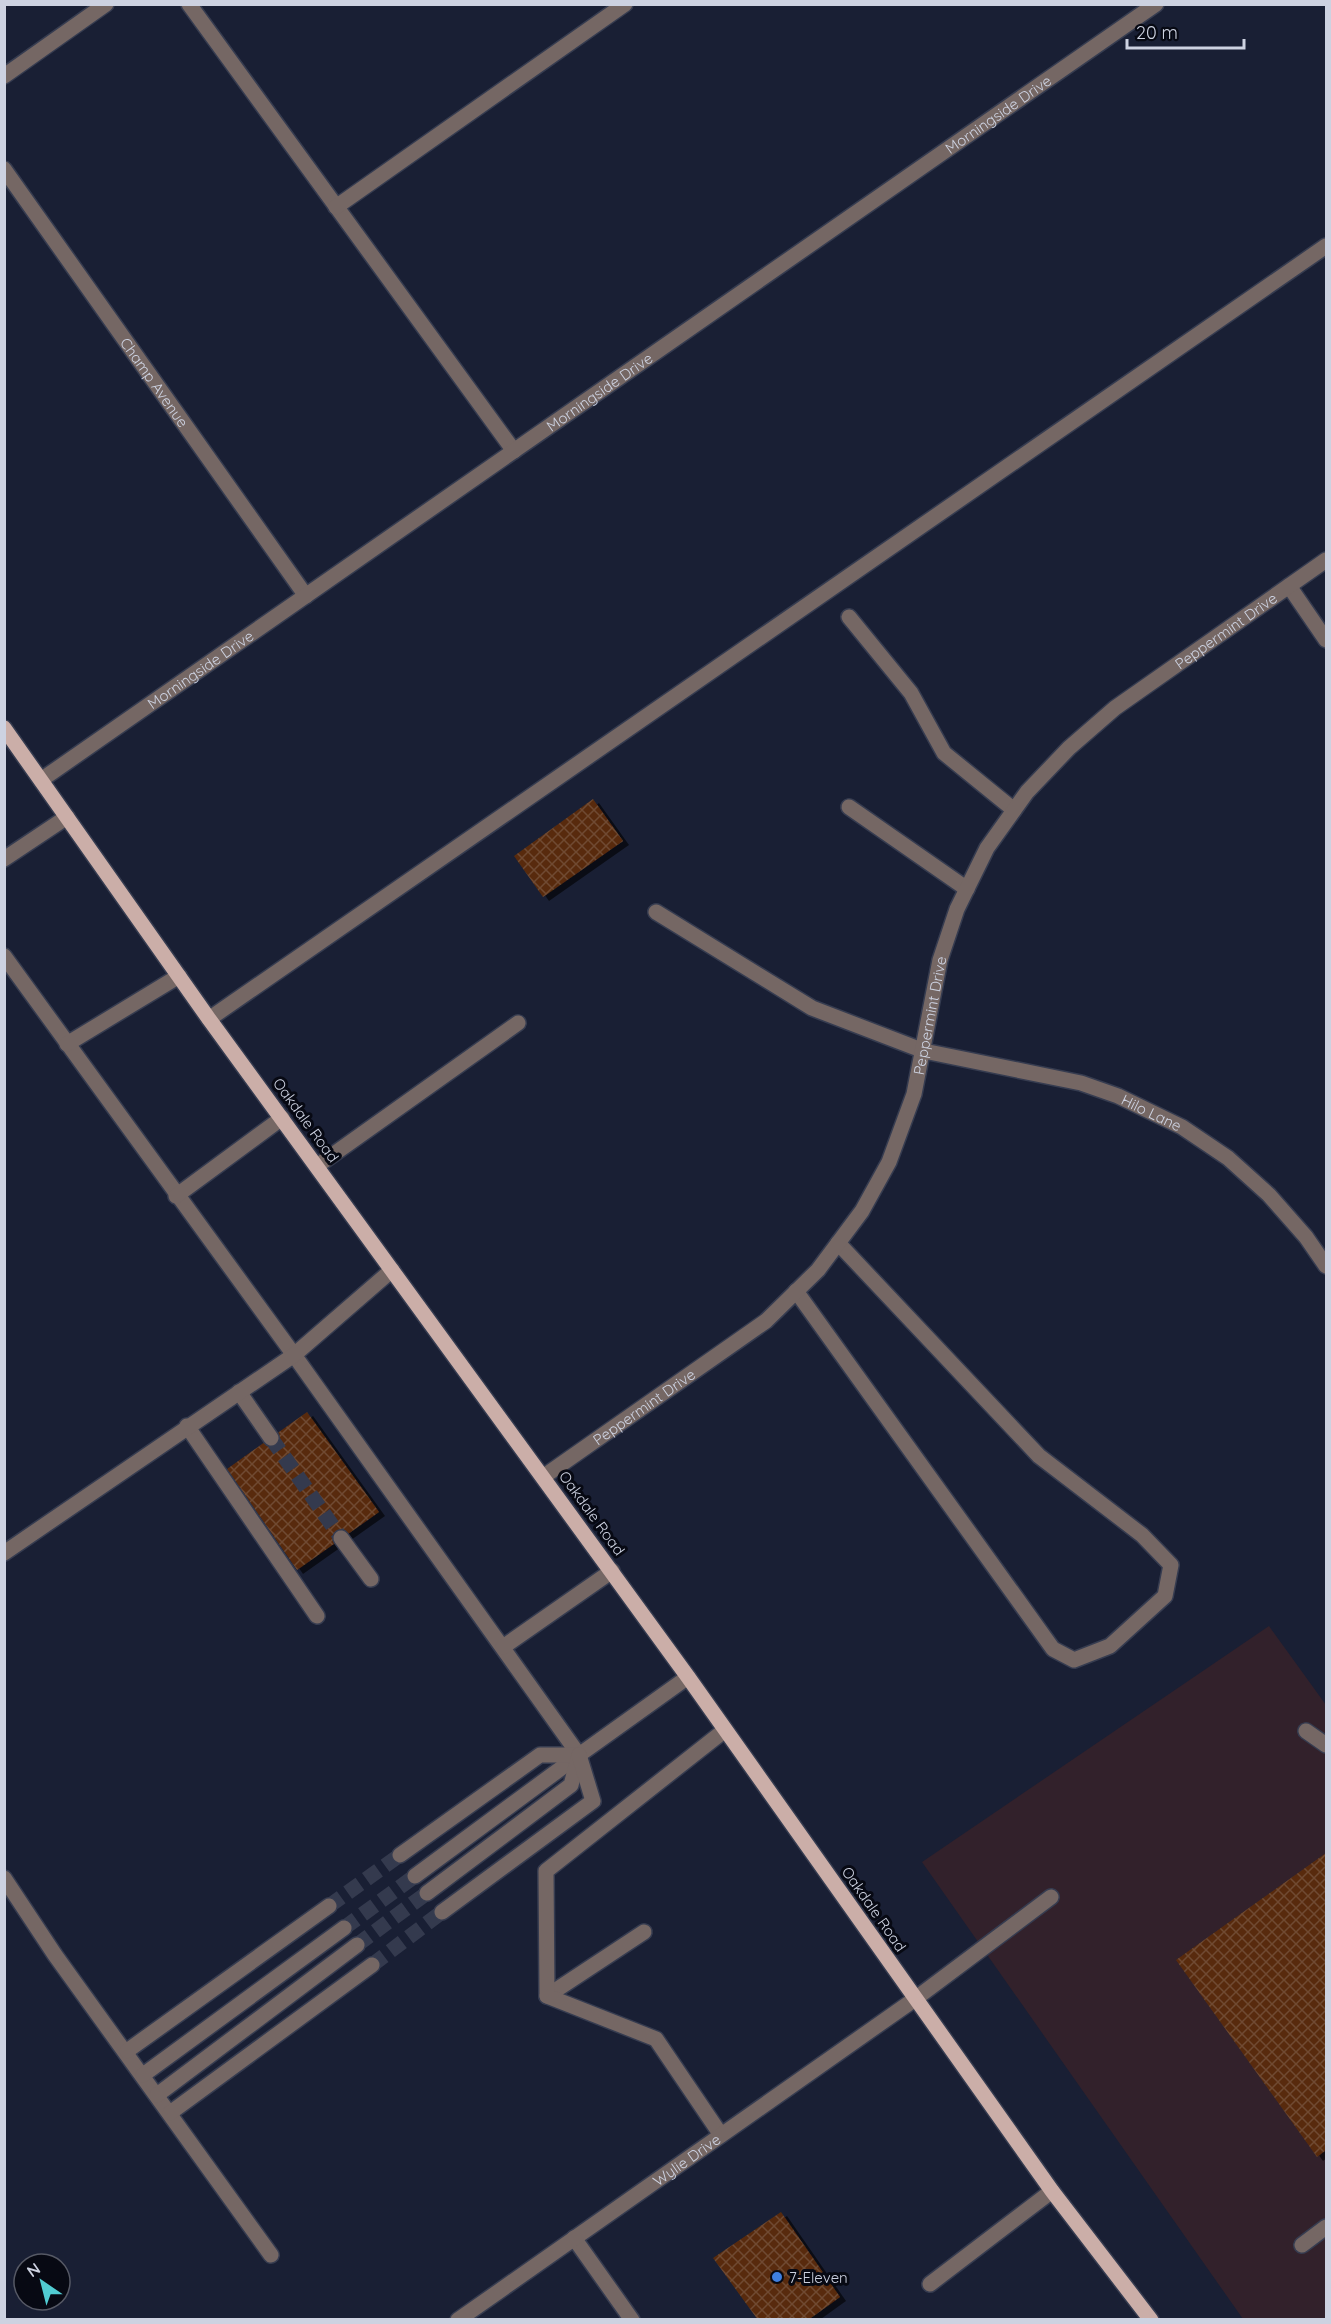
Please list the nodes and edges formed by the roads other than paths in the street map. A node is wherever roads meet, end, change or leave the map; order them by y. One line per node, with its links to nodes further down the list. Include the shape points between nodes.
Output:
1 (106, 4): 5 (street)
2 (189, 4): 7 (street)
3 (625, 4): 7 (street)
4 (1156, 4): 9 (street, Morningside Drive)
5 (4, 76)
6 (4, 169): 12 (street, Champ Avenue)
7 (336, 207): 9 (street)
8 (1326, 246): 25 (street)
9 (514, 451): 12 (street, Morningside Drive)
10 (1326, 560): 11 (street, Peppermint Drive)
11 (1289, 586): 14 (street); 18 (street, Peppermint Drive, via 1115,708 1069,748)
12 (306, 596): 16 (street, Morningside Drive)
13 (849, 617): 18 (street, via 911,693 944,753)
14 (1326, 640)
15 (4, 728): 16 (main road, Oakdale Road)
16 (41, 780): 19 (main road, Oakdale Road)
17 (849, 807): 21 (street)
18 (1014, 810): 21 (street, Peppermint Drive, via 987,848)
19 (67, 817): 20 (street); 24 (main road, Oakdale Road)
20 (4, 859)
21 (967, 889): 28 (street, Peppermint Drive, via 940,960)
22 (656, 912): 28 (street, Hilo Lane, via 812,1008)
23 (4, 956): 27 (street)
24 (179, 976): 25 (main road, Oakdale Road); 27 (street)
25 (209, 1019): 29 (main road, Oakdale Road)
26 (518, 1023): 30 (street)
27 (67, 1044): 31 (street)
28 (924, 1051): 32 (street, Peppermint Drive, via 914,1094 889,1162 862,1211); 33 (street, Hilo Lane, via 1081,1083 1182,1127 1228,1158 1269,1195)
29 (282, 1118): 30 (main road, Oakdale Road); 31 (street)
30 (317, 1167): 34 (main road, Oakdale Road)
31 (176, 1196): 36 (street)
32 (838, 1243): 35 (street, Peppermint Drive); 35 (street, via 1039,1456 1142,1535 1171,1565 1165,1596 1110,1646 1074,1660 1053,1649)
33 (1326, 1266)
34 (393, 1270): 36 (street); 40 (main road, Oakdale Road)
35 (796, 1291): 40 (street, Peppermint Drive, via 766,1321)
36 (294, 1355): 37 (street); 46 (street)
37 (239, 1392): 38 (street); 39 (street)
38 (187, 1426): 42 (street); 45 (street)
39 (271, 1438)
40 (543, 1476): 43 (main road, Oakdale Road)
41 (341, 1538): 44 (street)
42 (4, 1553)
43 (612, 1571): 46 (street); 47 (main road, Oakdale Road)
44 (371, 1579)
45 (317, 1616)
46 (503, 1647): 51 (street)
47 (688, 1677): 48 (main road, Oakdale Road); 51 (street)
48 (725, 1730): 63 (street, via 546,1871); 64 (main road, Oakdale Road)
49 (1306, 1731): 50 (street)
50 (1326, 1745)
51 (579, 1755): 52 (street, via 540,1755); 53 (street); 55 (street, via 572,1785); 58 (street, via 593,1801)
52 (400, 1855)
53 (416, 1875)
54 (4, 1878): 65 (street)
55 (427, 1893)
56 (1051, 1897): 64 (street, Wylie Drive)
57 (329, 1906): 65 (street)
58 (442, 1912)
59 (344, 1928): 66 (street)
60 (644, 1932): 63 (street)
61 (357, 1946): 67 (street)
62 (372, 1965): 68 (street)
63 (547, 1996): 69 (street, via 656,2038)
64 (915, 1999): 69 (street, Wylie Drive); 70 (main road, Oakdale Road)
65 (127, 2052): 66 (street)
66 (143, 2075): 67 (street)
67 (157, 2095): 68 (street)
68 (170, 2113): 74 (street)
69 (721, 2135): 72 (street, Wylie Drive)
70 (1052, 2190): 75 (street); 78 (main road, Oakdale Road)
71 (1326, 2227): 73 (street)
72 (574, 2238): 76 (street, Wylie Drive); 77 (street)
73 (1302, 2245)
74 (271, 2255)
75 (930, 2284)
76 (458, 2319)
77 (632, 2319)
78 (1151, 2319)

